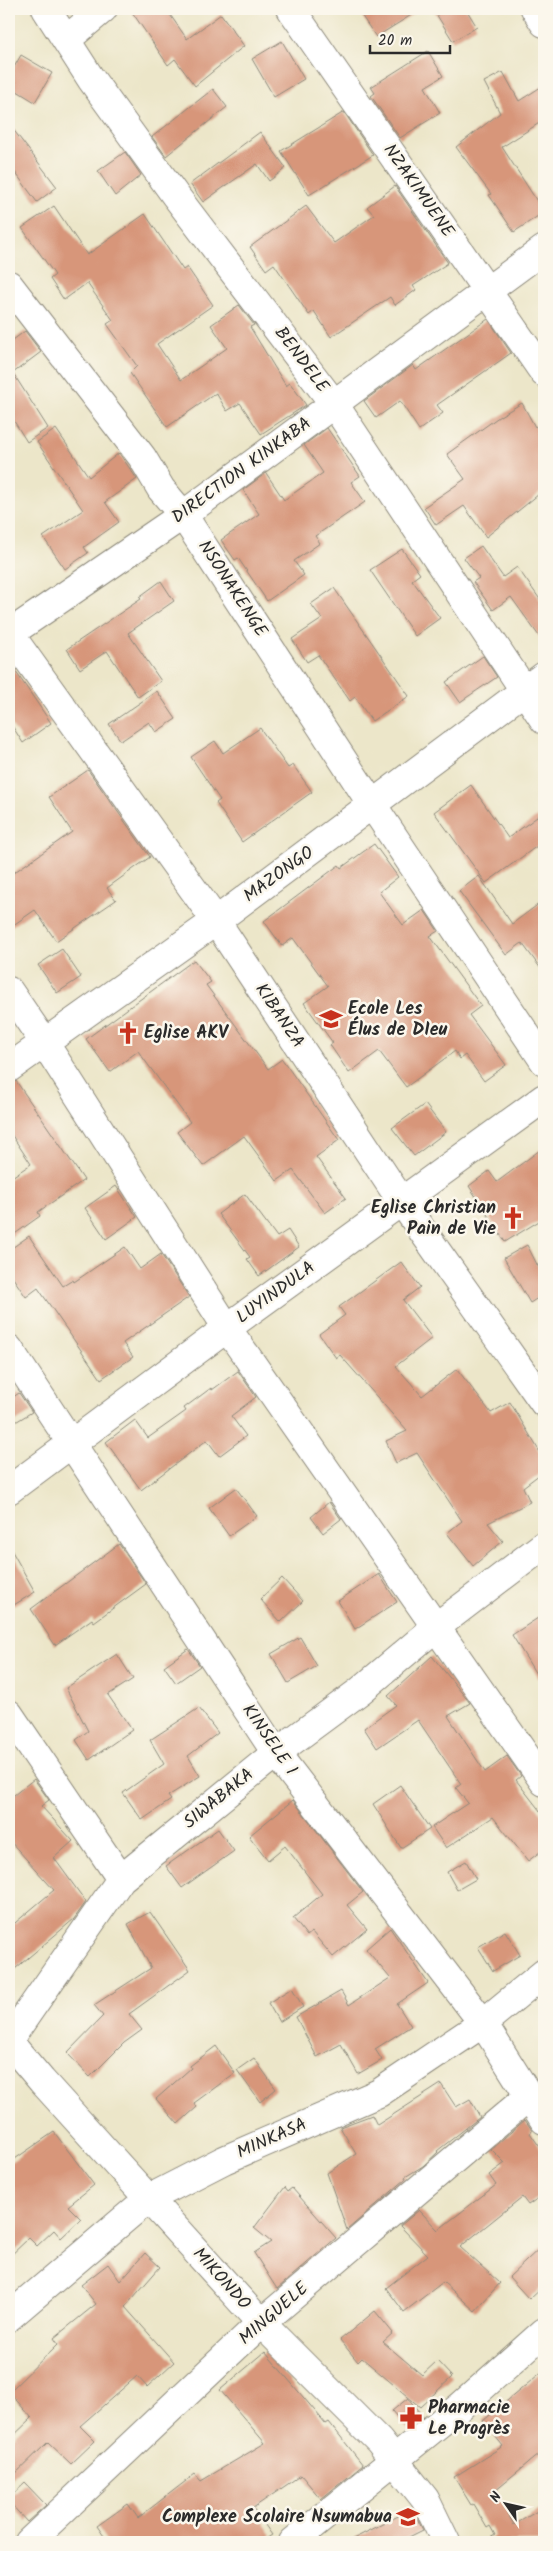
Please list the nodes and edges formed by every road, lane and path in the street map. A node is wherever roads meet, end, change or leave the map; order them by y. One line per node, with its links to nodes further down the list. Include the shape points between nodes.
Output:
1 (46, 9): 6 (street, BENDELE)
2 (103, 9): 6 (street)
3 (291, 9): 9 (street, NZAKIMUENE)
4 (535, 9): 5 (street)
5 (544, 23)
6 (66, 40): 11 (street, BENDELE, via 175,196)
7 (544, 249): 9 (street, DIRECTION KINKABA)
8 (9, 284): 12 (street, NSONAKENGE, via 142,456 161,489)
9 (488, 290): 10 (street, NZAKIMUENE); 11 (street, DIRECTION KINKABA)
10 (544, 373)
11 (334, 404): 12 (street, DIRECTION KINKABA); 14 (street, BENDELE)
12 (183, 515): 13 (street, DIRECTION KINKABA); 16 (street, NSONAKENGE)
13 (9, 633): 17 (street, KIBANZA)
14 (534, 683): 15 (street, BENDELE); 16 (street, MAZONGO)
15 (544, 720)
16 (373, 806): 17 (street, MAZONGO); 20 (street, NSONAKENGE)
17 (216, 921): 19 (street, MAZONGO); 23 (street, KIBANZA)
18 (9, 991): 19 (street)
19 (44, 1042): 21 (street, MAZONGO); 24 (street)
20 (544, 1060)
21 (9, 1068)
22 (544, 1098): 23 (street, LUYINDULA)
23 (402, 1202): 24 (street, LUYINDULA); 26 (street, KIBANZA)
24 (227, 1328): 27 (street, LUYINDULA); 30 (street)
25 (9, 1349): 27 (street, KINSELE 1)
26 (544, 1403)
27 (70, 1444): 28 (street, LUYINDULA); 32 (street, KINSELE 1)
28 (9, 1490)
29 (544, 1545): 30 (street, SIWABAKA)
30 (436, 1627): 32 (street, SIWABAKA, via 360,1691); 33 (street)
31 (9, 1714): 34 (street)
32 (276, 1753): 34 (street, SIWABAKA); 36 (street, KINSELE 1)
33 (544, 1782)
34 (121, 1879): 37 (street, SIWABAKA)
35 (544, 1973): 36 (street, MINKASA)
36 (483, 2023): 38 (street, KINSELE 1); 40 (street, MINKASA, via 379,2094 224,2160)
37 (9, 2041): 40 (street, MIKONDO)
38 (529, 2096): 39 (street, KINSELE 1); 42 (street, MINGUELE)
39 (544, 2120)
40 (148, 2199): 41 (street, MINKASA); 42 (street, MIKONDO)
41 (9, 2317)
42 (261, 2323): 44 (street, MIKONDO); 45 (street, MINGUELE)
43 (544, 2332): 44 (street)
44 (395, 2461): 46 (street); 47 (street, MIKONDO, via 425,2500)
45 (29, 2542)
46 (294, 2542)
47 (446, 2542)

